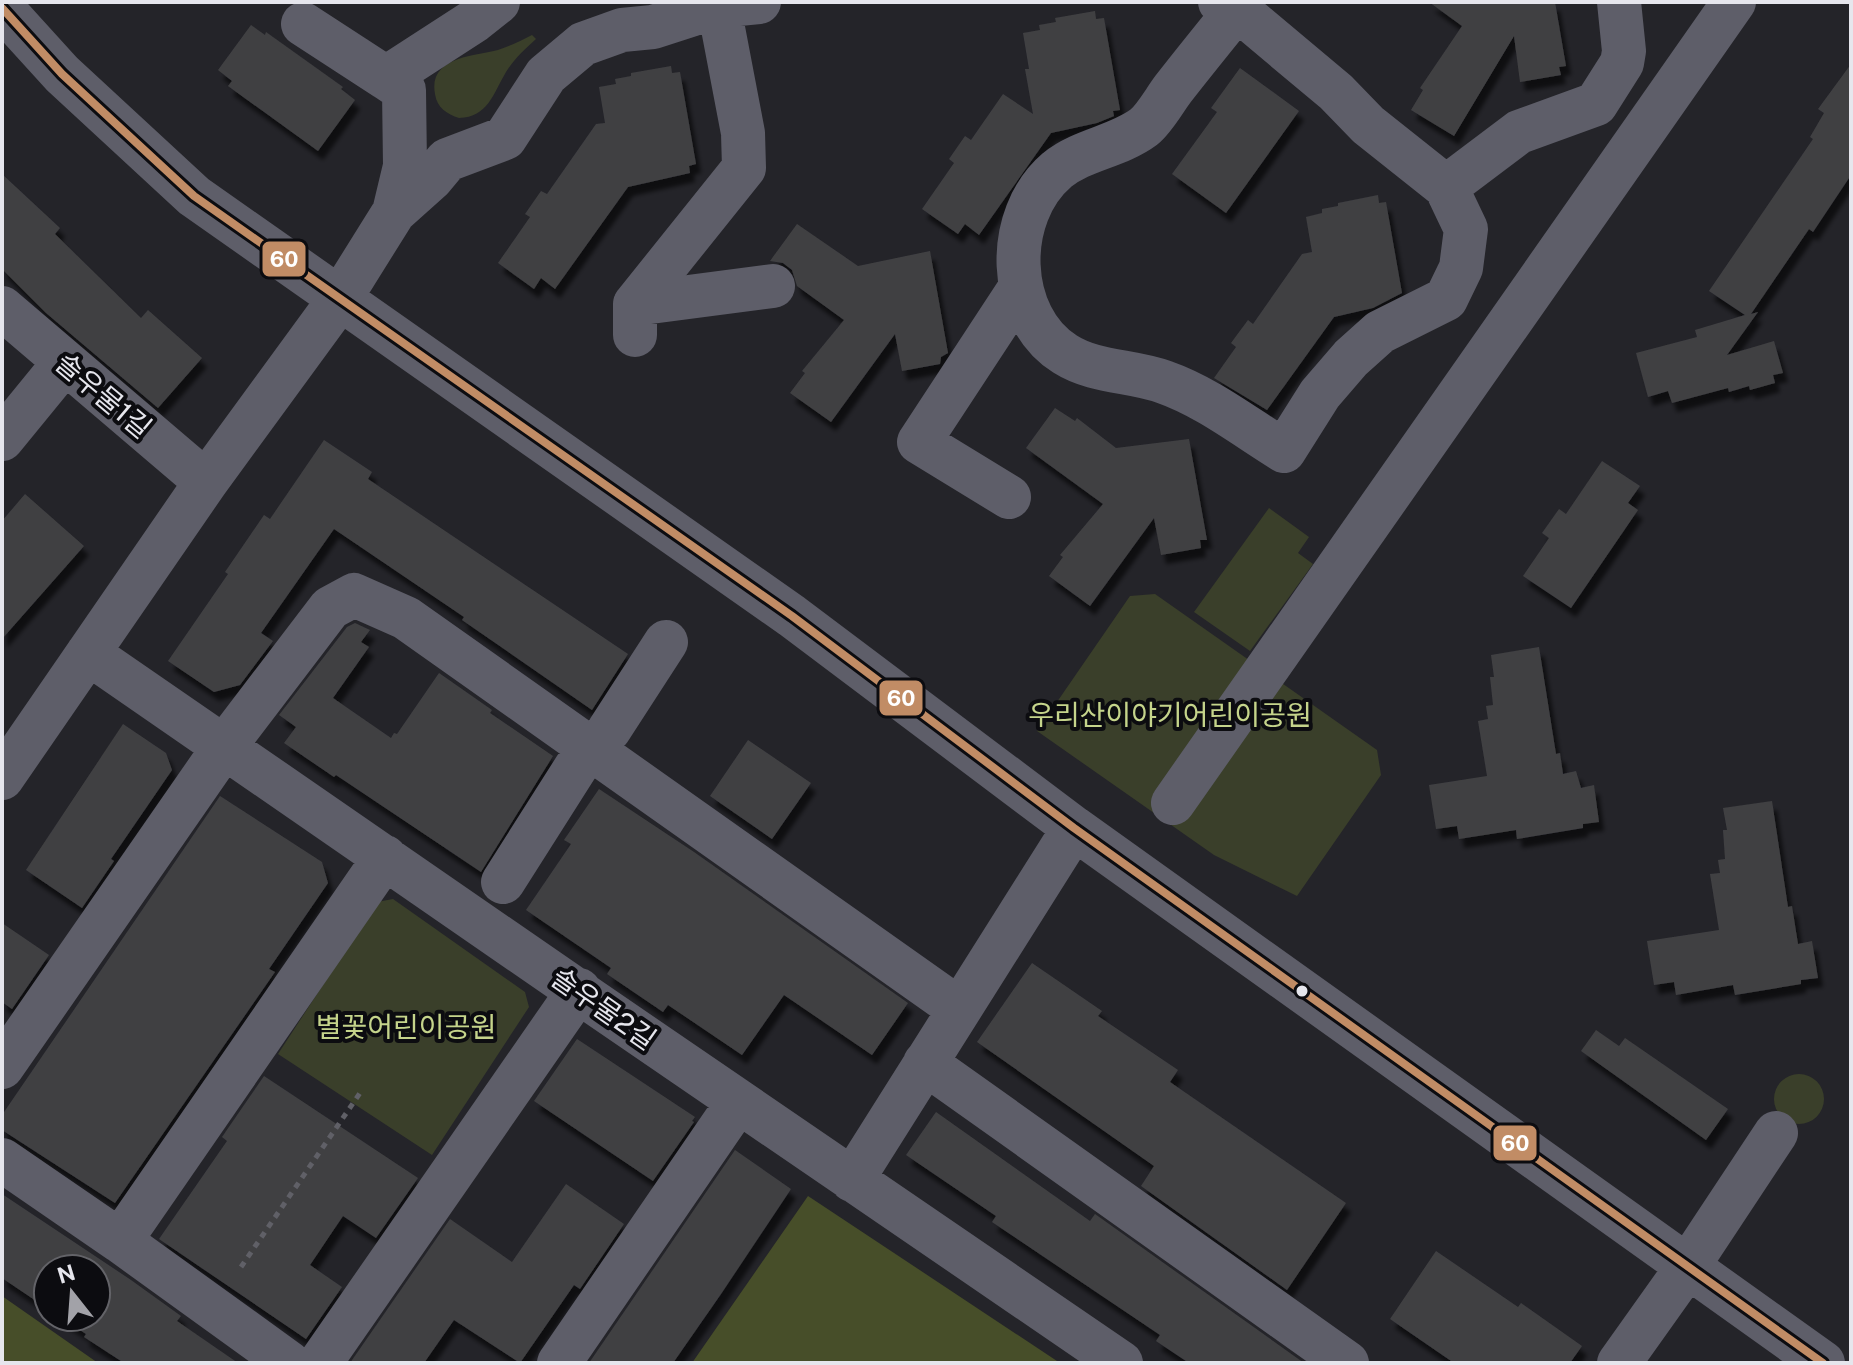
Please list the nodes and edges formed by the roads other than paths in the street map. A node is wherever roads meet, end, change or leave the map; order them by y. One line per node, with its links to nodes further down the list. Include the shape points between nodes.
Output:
1 (498, 2): 8 (street)
2 (1619, 2): 9 (street, via 1622,63 1596,104 1519,132)
3 (1734, 2): 25 (street)
4 (732, 3): 10 (street, via 583,44 546,75 505,138 447,160); 11 (street, via 744,168 635,320)
5 (1233, 4): 9 (street); 12 (street, via 1145,126 1080,155 1056,171 1036,195 1022,226)
6 (2, 8): 13 (street, via 62,74 194,196)
7 (303, 24): 8 (street)
8 (386, 78): 10 (street, via 404,90 405,166)
9 (1446, 187): 12 (street, via 1466,229 1461,268 1446,299 1380,332 1351,358 1320,394 1284,451 1188,390 1069,357 1047,343)
10 (394, 212): 13 (street)
11 (773, 286)
12 (1020, 288): 18 (street, via 919,442)
13 (339, 300): 17 (street); 26 (street, via 792,616)
14 (2, 308): 15 (street, 솔우물1길)
15 (65, 362): 16 (street); 17 (street, 솔우물1길)
16 (2, 439)
17 (206, 482): 20 (street)
18 (1009, 497)
19 (666, 642): 21 (street)
20 (88, 653): 22 (street, 솔우물2길); 24 (street)
21 (609, 730)
22 (224, 747): 27 (street, 솔우물2길); 30 (street, via 330,608 354,595 406,618); 32 (street)
23 (576, 767): 28 (street)
24 (2, 778)
25 (1173, 803)
26 (1074, 828): 30 (street); 38 (street)
27 (385, 857): 29 (street, 솔우물2길); 37 (street)
28 (503, 882)
29 (579, 990): 33 (street, 솔우물2길); 40 (street)
30 (959, 1009): 31 (street)
31 (925, 1063): 36 (street); 43 (street)
32 (2, 1067)
33 (738, 1102): 36 (street, 솔우물2길); 41 (street)
34 (1776, 1133): 38 (street)
35 (2, 1160): 37 (street)
36 (852, 1180): 42 (street, 솔우물2길)
37 (120, 1241): 39 (street)
38 (1688, 1266): 44 (street); 45 (street)
39 (289, 1363)
40 (320, 1363)
41 (559, 1363)
42 (1121, 1363)
43 (1347, 1363)
44 (1619, 1363)
45 (1823, 1363)

